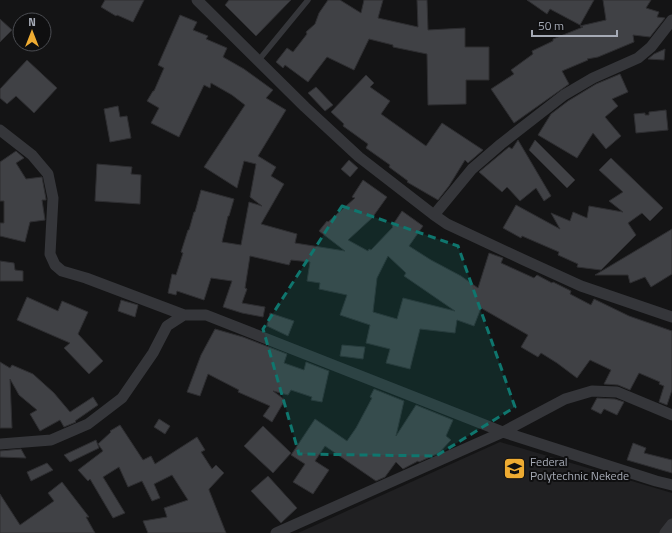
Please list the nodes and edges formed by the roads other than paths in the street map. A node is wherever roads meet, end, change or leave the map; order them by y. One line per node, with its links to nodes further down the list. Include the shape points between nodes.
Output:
1 (197, 0): 4 (street)
2 (308, 0): 4 (lane)
3 (672, 20): 6 (street, via 651,47 638,58 593,78 564,95 501,144 472,169)
4 (258, 61): 6 (street, via 359,156)
5 (0, 130): 7 (street, via 32,155 48,174 53,198 50,254 55,265 62,271)
6 (434, 215): 8 (street, via 447,224 581,286)
7 (184, 315): 10 (street, via 206,315); 11 (street, via 167,326 153,353 122,398 88,424 51,440)
8 (672, 317)
9 (672, 416): 10 (street, via 617,392 592,391 566,399)
10 (503, 432): 12 (street); 14 (street)
11 (0, 444)
12 (672, 485)
13 (672, 524): 15 (street)
14 (276, 533)
15 (665, 533)

